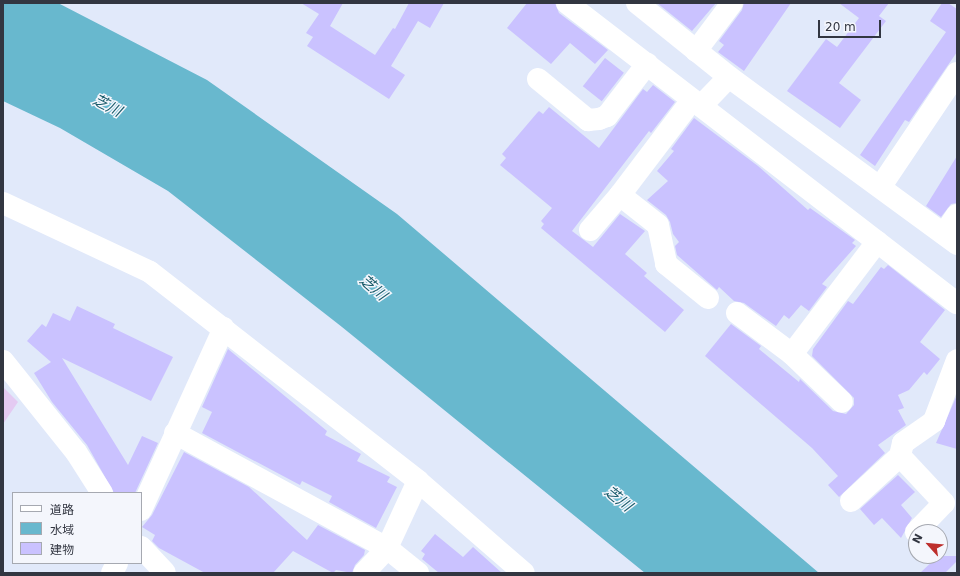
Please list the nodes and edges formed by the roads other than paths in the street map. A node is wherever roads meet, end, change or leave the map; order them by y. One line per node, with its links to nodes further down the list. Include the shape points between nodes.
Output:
1 (568, 3): 5 (street)
2 (637, 3): 4 (street)
3 (732, 3): 4 (street)
4 (696, 51): 7 (street)
5 (647, 64): 8 (street, via 607,116 599,119 588,120); 9 (street)
6 (957, 73): 10 (street)
7 (729, 77): 9 (street); 10 (street)
8 (538, 79)
9 (697, 103): 11 (street); 16 (street)
10 (881, 186): 15 (street)
11 (620, 195): 14 (street); 17 (street, via 658,225 666,264)
12 (3, 203): 20 (street, via 150,272)
13 (957, 215): 15 (street)
14 (590, 230)
15 (951, 239)
16 (877, 242): 18 (street); 21 (street)
17 (708, 298)
18 (957, 303)
19 (737, 313): 21 (street)
20 (224, 328): 25 (street); 27 (street)
21 (792, 354): 24 (street)
22 (957, 360): 26 (street, via 934,421 903,443)
23 (3, 361): 28 (street, via 76,452)
24 (842, 402)
25 (175, 433): 30 (street); 33 (street)
26 (900, 456): 29 (street); 31 (street, via 944,504)
27 (418, 481): 33 (street); 39 (street)
28 (101, 492)
29 (851, 501)
30 (142, 508)
31 (924, 524)
32 (142, 548): 36 (street)
33 (387, 548): 37 (street); 38 (street)
34 (116, 564): 35 (street)
35 (112, 573)
36 (165, 573)
37 (364, 573)
38 (418, 573)
39 (524, 573)

